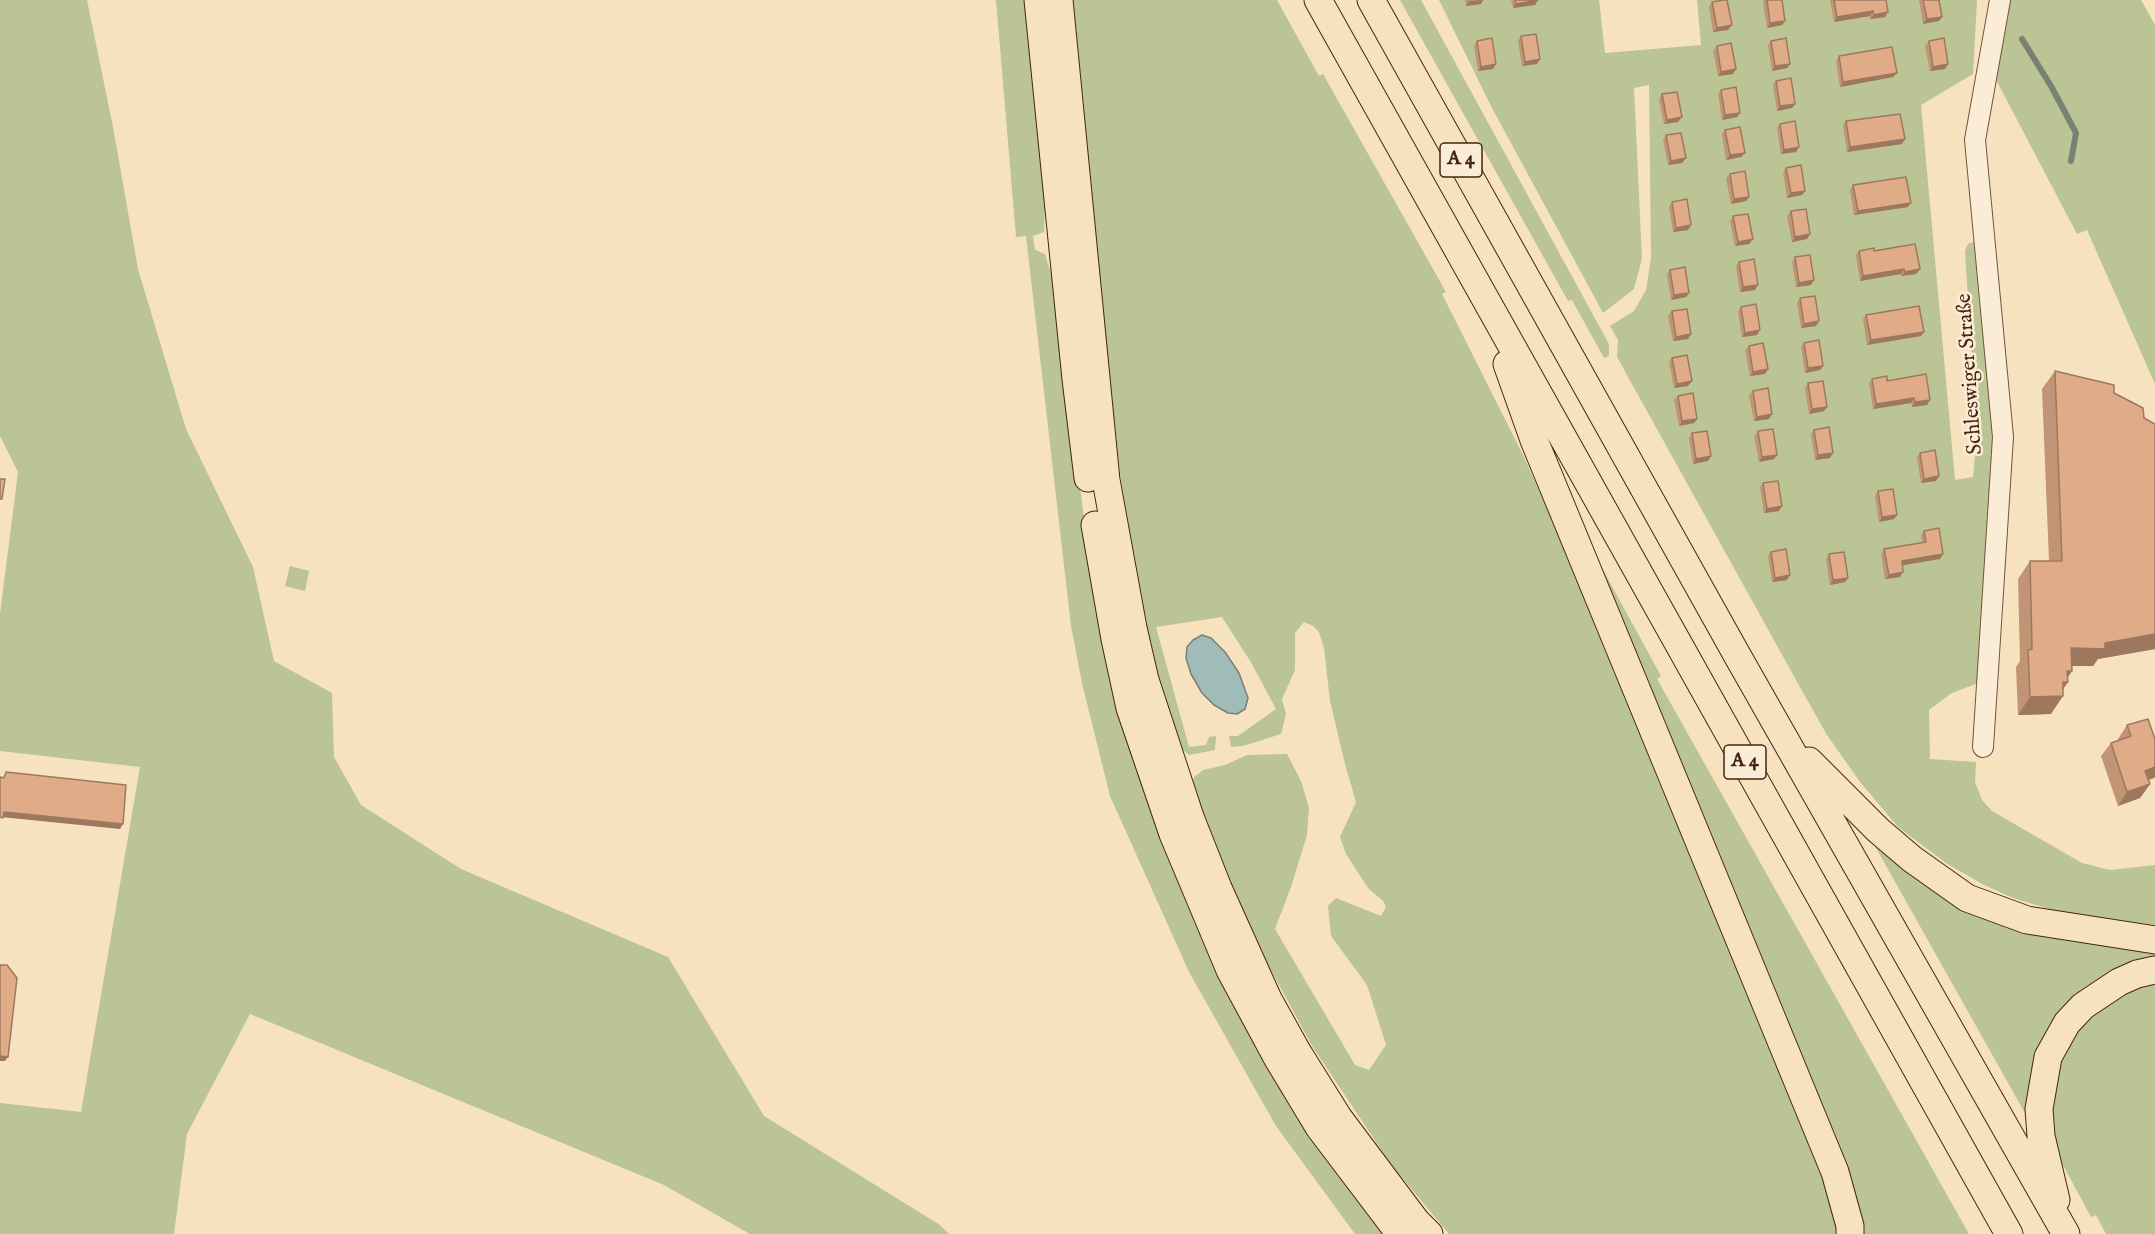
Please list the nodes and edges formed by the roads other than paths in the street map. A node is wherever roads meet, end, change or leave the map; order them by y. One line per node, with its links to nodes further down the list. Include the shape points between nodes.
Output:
1 (1038, 0): 12 (highway, via 1092,508 1130,708 1173,834 1230,970 1319,1127)
2 (1059, 0): 13 (highway, via 1106,480 1145,680 1190,818 1268,999 1338,1118)
3 (1318, 0): 6 (highway, A 4)
4 (1371, 0): 7 (highway, A 4)
5 (2000, 0): 8 (street, Schleswiger Straße, via 1975,140 2003,437)
6 (1480, 290): 14 (highway, via 1534,440 1835,1172); 15 (highway, A 4)
7 (1784, 737): 9 (highway, A 4, via 1878,830 1967,898 2026,920); 11 (highway, A 4)
8 (1983, 747)
9 (2155, 940)
10 (2155, 970): 11 (highway, via 2119,981 2083,1006 2067,1023 2048,1057 2042,1084 2041,1136)
11 (2064, 1231)
12 (1400, 1234)
13 (1429, 1234)
14 (1850, 1234)
15 (2009, 1234)

